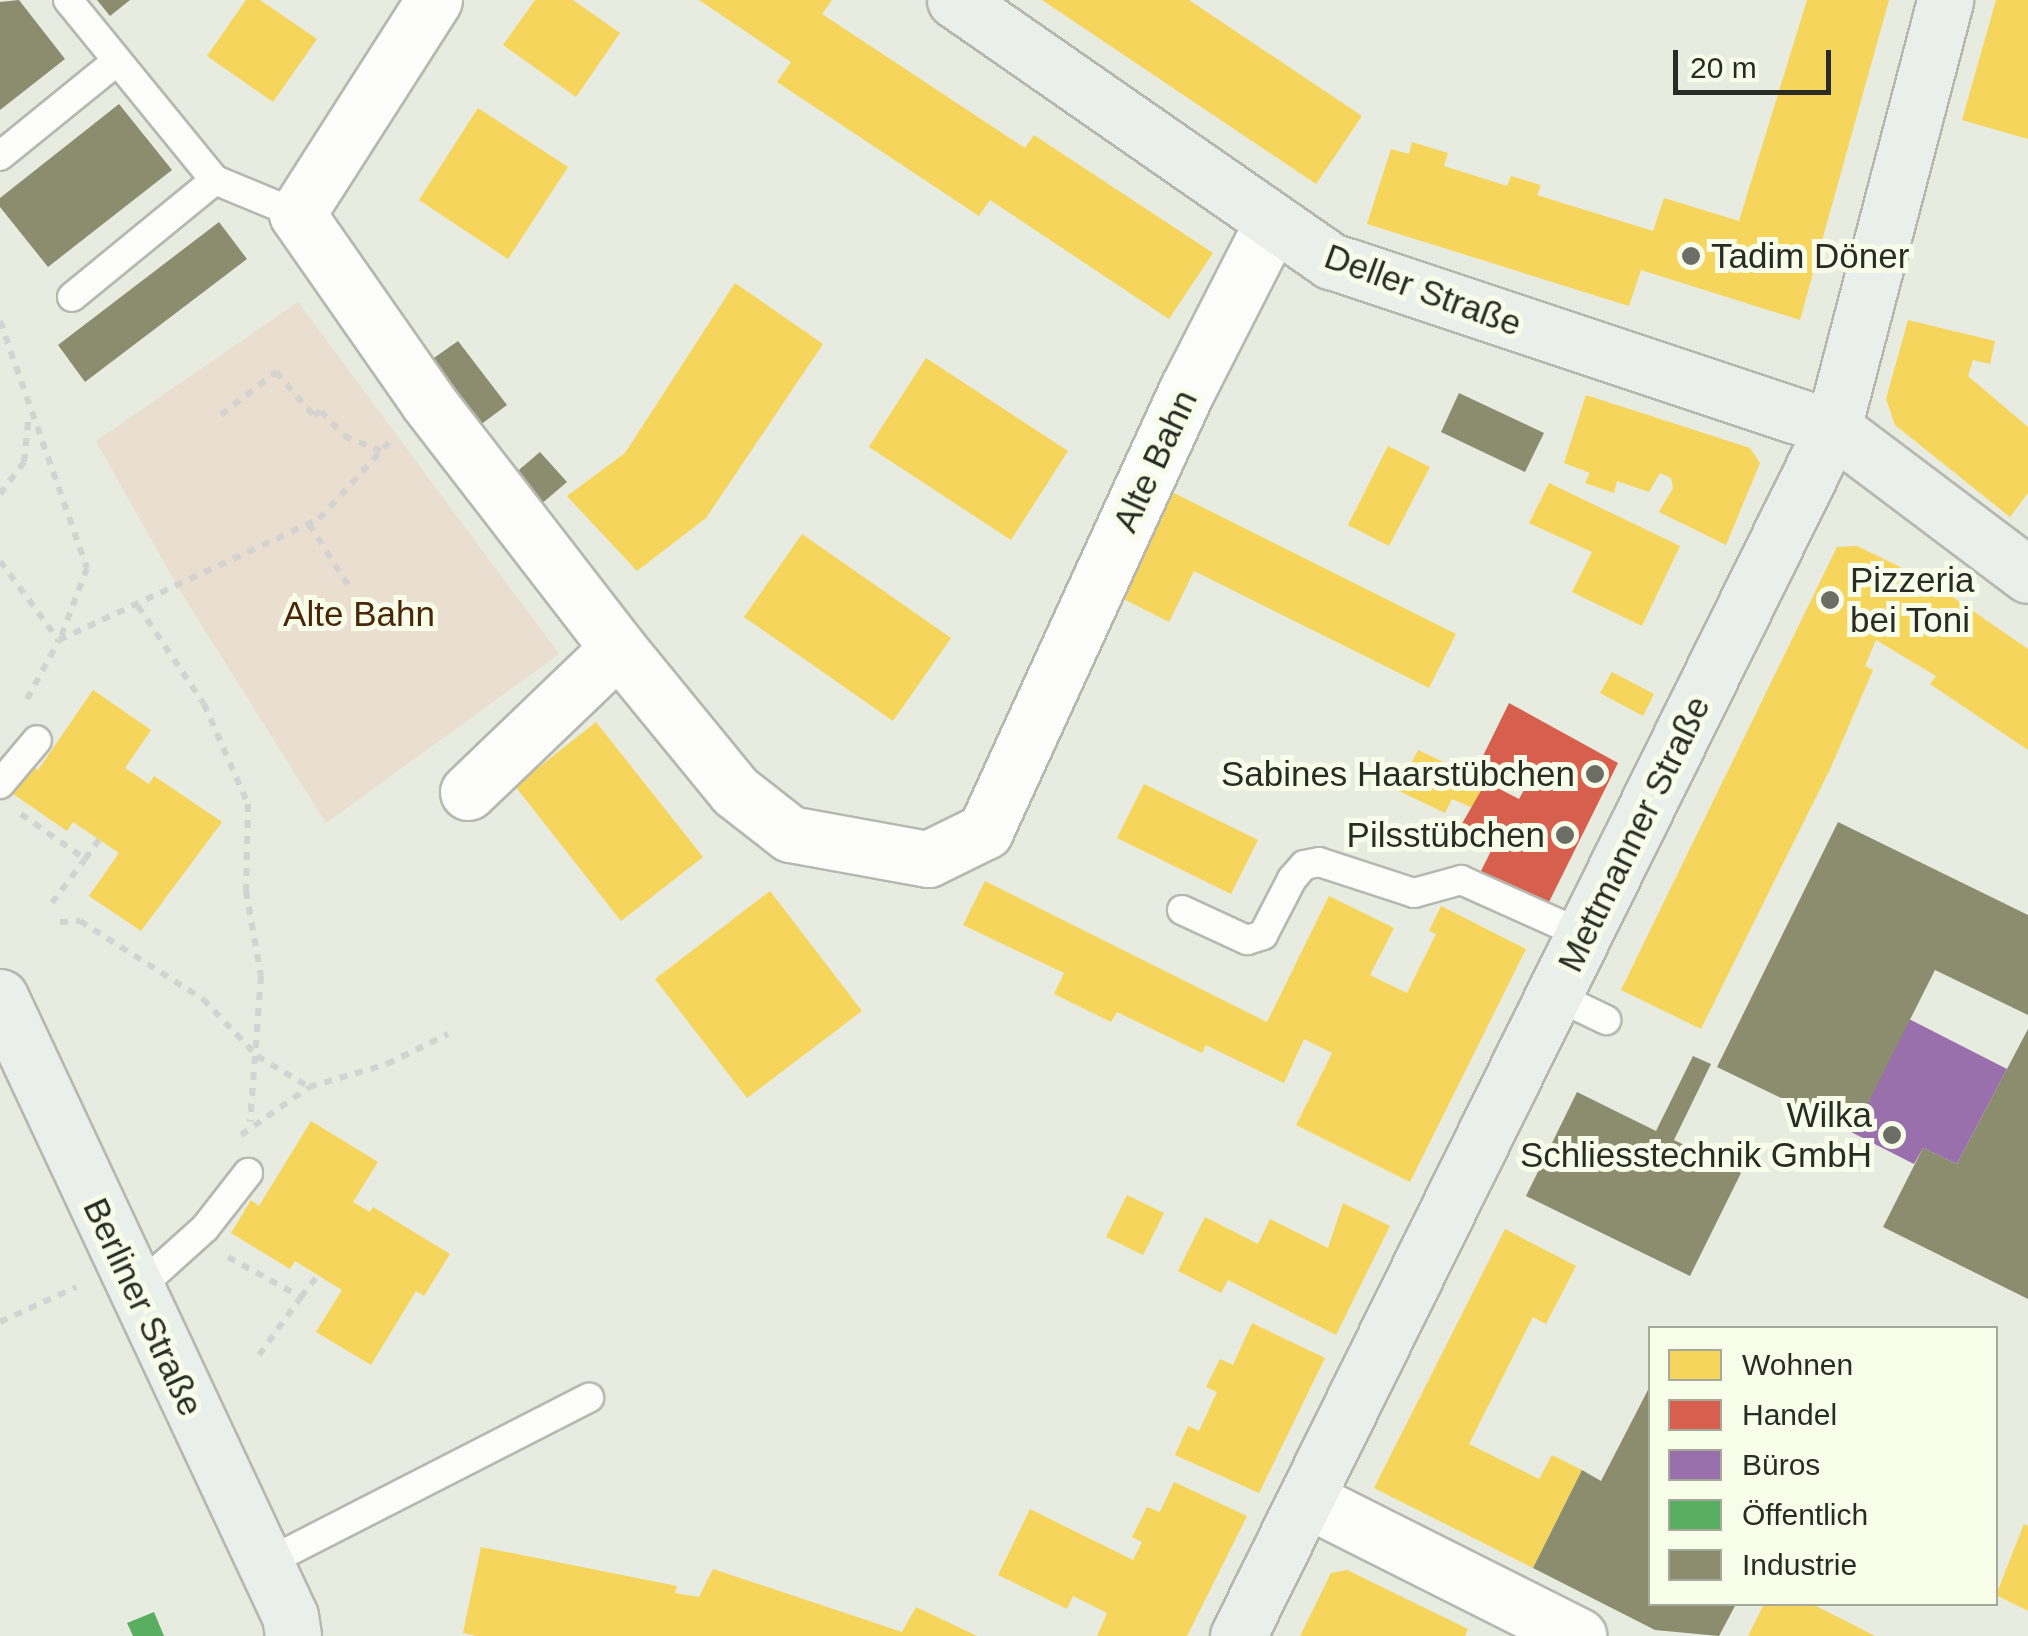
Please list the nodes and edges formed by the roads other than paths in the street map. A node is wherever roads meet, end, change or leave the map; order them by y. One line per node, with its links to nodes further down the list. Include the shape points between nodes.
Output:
1 (68, 0): 5 (lane)
2 (434, 0): 8 (street)
3 (1946, 0): 11 (street, Mettmanner Straße)
4 (959, 1): 9 (street, Deller Straße)
5 (117, 61): 6 (lane); 7 (lane)
6 (0, 156)
7 (214, 180): 8 (lane); 10 (lane)
8 (297, 214): 13 (street, Alte Bahn, via 428,402)
9 (1272, 223): 11 (street, Deller Straße, via 1331,261 1396,286); 13 (street, Alte Bahn, via 1188,388 984,831 928,859 790,834 735,791)
10 (72, 297)
11 (1833, 428): 12 (street, Deller Straße); 18 (street, Mettmanner Straße)
12 (2028, 575)
13 (618, 648): 15 (street)
14 (37, 740): 16 (lane)
15 (468, 792)
16 (4, 794)
17 (1182, 910): 18 (lane, via 1247,940 1263,935 1292,878 1304,865 1319,862 1414,893 1460,880)
18 (1584, 934): 19 (street, Mettmanner Straße)
19 (1554, 995): 21 (lane); 25 (street, Mettmanner Straße)
20 (0, 997): 23 (street, Berliner Straße)
21 (1606, 1020)
22 (248, 1172): 23 (lane, via 205,1228)
23 (129, 1277): 26 (street, Berliner Straße)
24 (589, 1398): 26 (lane)
25 (1306, 1500): 28 (street, Mettmanner Straße); 29 (street)
26 (266, 1563): 27 (street, Berliner Straße)
27 (298, 1629)
28 (1238, 1636)
29 (1578, 1636)

